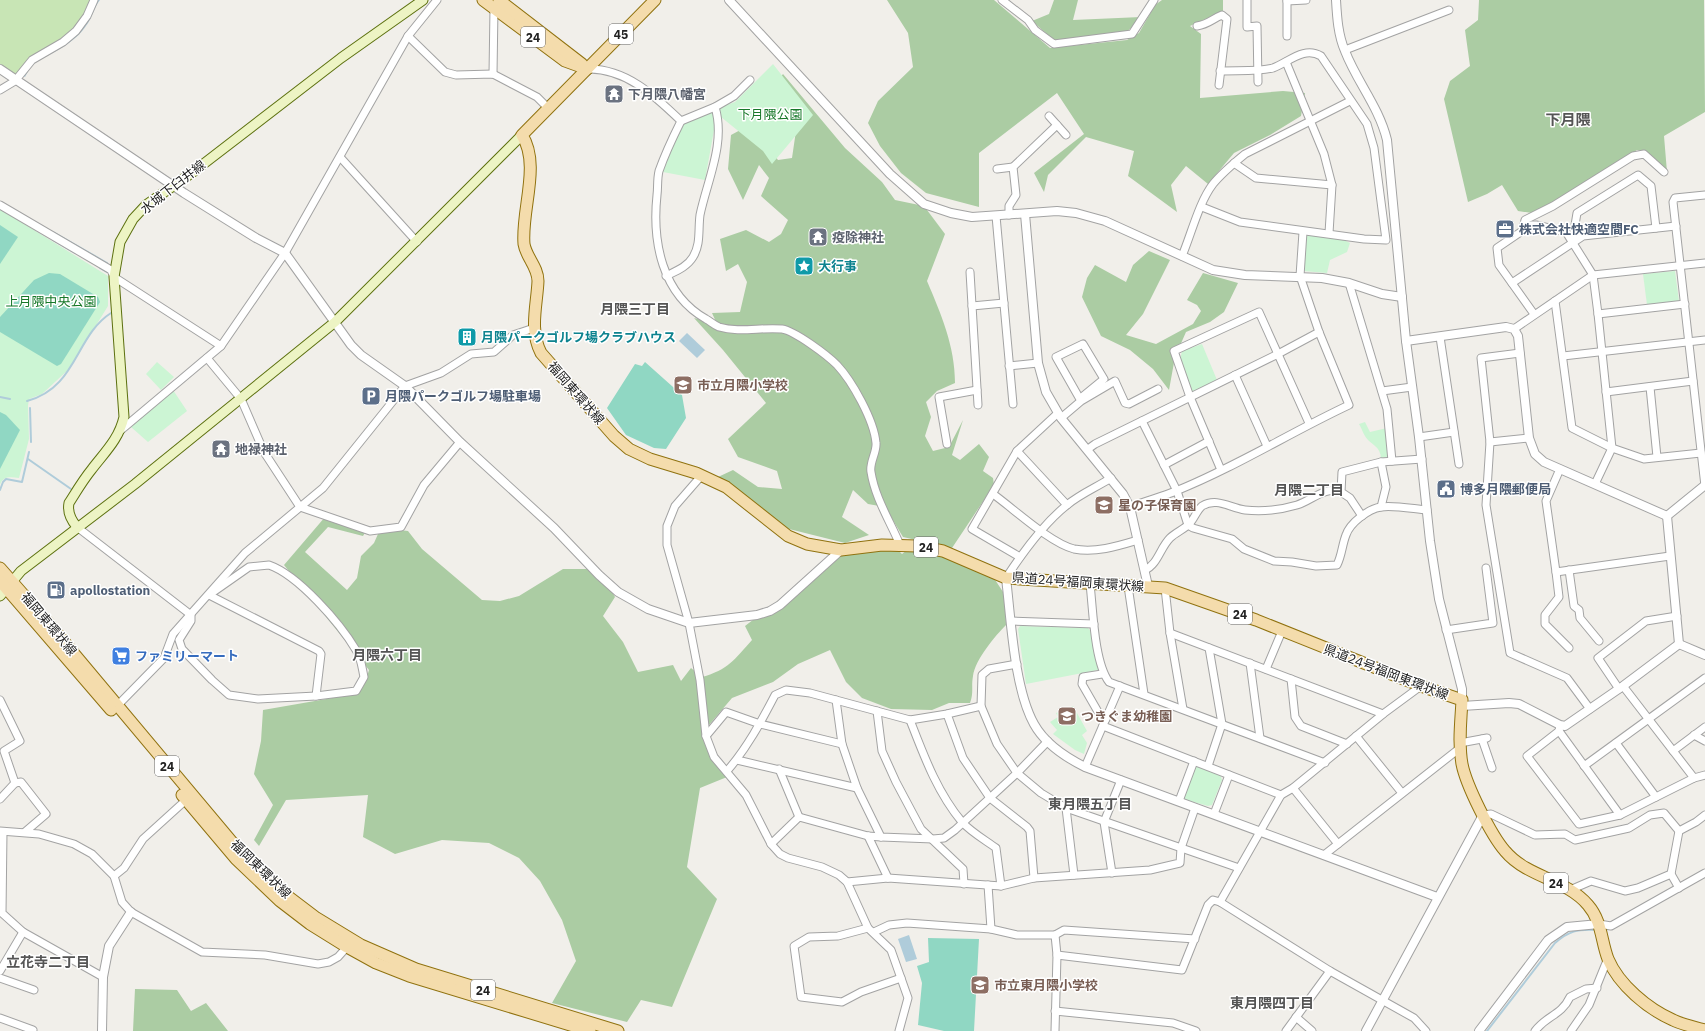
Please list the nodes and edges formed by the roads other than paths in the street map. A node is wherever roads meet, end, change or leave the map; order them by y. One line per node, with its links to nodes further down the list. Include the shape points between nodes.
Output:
1 (94, 0): 26 (street, via 76,31 63,42 32,60)
2 (423, 0): 44 (main road, 水城下臼井線, via 353,49)
3 (437, 0): 16 (street)
4 (483, 0): 13 (main road, 24)
5 (655, 0): 21 (main road, 45)
6 (729, 0): 51 (street, via 905,188 924,204 972,217)
7 (1002, 0): 8 (street, via 1054,44 1132,34)
8 (1154, 0)
9 (1247, 0): 22 (street, via 1248,27 1257,26)
10 (1306, 0): 12 (street)
11 (1336, 0): 18 (street, via 1338,27)
12 (1287, 1): 17 (street)
13 (496, 4): 21 (main road, 24, via 565,61); 24 (street)
14 (1449, 10): 18 (street)
15 (1197, 26): 23 (street, via 1208,24 1222,15 1227,19)
16 (408, 36): 24 (street, via 445,72 456,75); 39 (street)
17 (1288, 36)
18 (1345, 50): 70 (street, via 1379,114 1385,133)
19 (1286, 62): 22 (street, via 1271,68); 30 (street, via 1299,54 1314,52 1321,56); 35 (street)
20 (0, 69): 26 (street)
21 (587, 69): 31 (main road); 34 (street, via 602,68 643,87)
22 (1257, 69): 23 (street); 27 (street)
23 (1220, 71): 28 (street)
24 (493, 74): 31 (street, via 537,97)
25 (750, 80): 32 (street, via 734,96)
26 (15, 81): 29 (street); 44 (street)
27 (1258, 82)
28 (1219, 84)
29 (0, 90)
30 (1350, 101): 35 (street); 56 (street, via 1367,124 1374,148 1386,240)
31 (548, 108): 38 (main road)
32 (714, 108): 34 (street); 65 (street, via 718,119 714,166 700,219 700,240 694,257 686,266)
33 (1049, 116): 36 (street)
34 (681, 121): 65 (street, via 658,181 655,212 658,252)
35 (1310, 122): 40 (street, via 1245,154); 45 (street, via 1324,154)
36 (1057, 125): 37 (street); 41 (street)
37 (1066, 135)
38 (522, 136): 57 (main road); 78 (main road, 福岡東環状線 / 24, via 530,152 524,235 526,253 537,274)
39 (340, 157): 57 (street); 59 (street)
40 (1234, 163): 45 (street, via 1256,178); 48 (street, via 1212,185)
41 (1013, 167): 42 (street); 50 (street, via 1016,195 1009,206)
42 (997, 169)
43 (1664, 172): 53 (street, via 1644,154 1633,156 1553,206 1525,220)
44 (174, 185): 59 (street, via 244,231); 67 (main road, 水城下臼井線, via 146,205 127,229 120,242)
45 (1332, 185): 56 (street)
46 (1705, 195): 52 (street, via 1676,198 1673,202)
47 (0, 205): 67 (street, via 111,270)
48 (1202, 207): 55 (street, via 1240,222); 60 (street)
49 (1025, 214): 50 (street); 60 (street, via 1057,211 1090,216); 91 (street)
50 (1009, 215): 51 (street)
51 (996, 216): 72 (street)
52 (1676, 226): 54 (street); 62 (street)
53 (1527, 228): 58 (street, via 1536,225 1566,232); 69 (street, via 1497,248 1499,264)
54 (1656, 228): 58 (street, via 1583,236); 58 (street, via 1651,186 1638,175 1577,213)
55 (1303, 232): 56 (street); 66 (street)
56 (1329, 234)
57 (417, 242): 77 (main road)
58 (1572, 242): 64 (street); 69 (street)
59 (286, 253): 77 (street); 85 (street)
60 (1182, 256): 66 (street, via 1202,266 1231,274)
61 (1705, 263): 62 (street)
62 (1680, 265): 64 (street); 73 (street)
63 (970, 272): 74 (street)
64 (1593, 275): 71 (street); 76 (street)
65 (666, 276): 149 (street, via 676,293 693,312 719,327 748,330 783,329 814,346 837,366 859,396 868,418 876,443 870,471 880,503)
66 (1300, 276): 68 (street); 80 (street)
67 (114, 277): 85 (street); 110 (main road, 水城下臼井線, via 124,404)
68 (1349, 283): 70 (street, via 1382,294); 100 (street)
69 (1512, 283): 75 (street)
70 (1402, 297): 83 (street)
71 (1555, 301): 75 (street); 89 (street)
72 (1004, 303): 74 (street); 92 (street)
73 (1685, 304): 76 (street); 84 (street)
74 (972, 306): 99 (street)
75 (1534, 314): 79 (street)
76 (1598, 314): 86 (street)
77 (335, 322): 95 (street, via 361,355); 103 (main road)
78 (534, 328): 95 (street, via 513,334 494,352 471,354 441,373); 131 (main road, 福岡東環状線 / 24, via 534,338 541,353 623,444 650,458)
79 (1514, 329): 81 (street, via 1506,327); 87 (street, via 1518,336)
80 (1319, 332): 88 (street); 109 (street, via 1350,405)
81 (1440, 337): 83 (street); 111 (street)
82 (1705, 340): 84 (street)
83 (1406, 341): 96 (street)
84 (1689, 342): 86 (street); 94 (street)
85 (221, 346): 90 (street)
86 (1602, 351): 89 (street); 101 (street)
87 (1520, 353): 113 (street); 116 (street, via 1481,358)
88 (1278, 354): 93 (street); 102 (street, via 1259,312 1174,351); 109 (street)
89 (1563, 356): 119 (street, via 1572,428)
90 (207, 358): 103 (street); 110 (street)
91 (1038, 363): 92 (street); 107 (street, via 1046,392)
92 (1009, 366): 105 (street)
93 (1235, 375): 102 (street); 118 (street)
94 (1693, 381): 97 (street); 122 (street)
95 (405, 386): 114 (street); 139 (street, via 323,488)
96 (1412, 387): 100 (street); 112 (street)
97 (1650, 387): 101 (street); 123 (street)
98 (1158, 389): 104 (street, via 1129,404 1125,403 1115,381)
99 (977, 390): 106 (street); 117 (street, via 939,397)
100 (1382, 391): 126 (street, via 1387,409)
101 (1606, 392): 119 (street)
102 (1190, 397): 108 (street); 115 (street)
103 (241, 399): 139 (street, via 264,452); 146 (main road)
104 (1081, 401): 104 (street, via 1082,397 1104,379 1083,344 1056,357); 107 (street)
105 (1013, 404)
106 (978, 405)
107 (1059, 415): 120 (street); 121 (street)
108 (1142, 421): 120 (street); 128 (street)
109 (1309, 423): 118 (street)
110 (121, 430): 146 (main road, 水城下臼井線, via 69,503 71,520)
111 (1454, 432): 112 (street); 127 (street)
112 (1419, 437): 124 (street)
113 (1529, 438): 116 (street); 129 (street, via 1535,454 1544,462)
114 (460, 442): 139 (street, via 424,485 398,528 370,531); 168 (street, via 618,592 648,608)
115 (1209, 442): 128 (street); 130 (street)
116 (1490, 442): 195 (street, via 1486,505 1510,653 1567,678)
117 (947, 444)
118 (1267, 446): 130 (street)
119 (1612, 448): 123 (street, via 1644,459); 133 (street)
120 (1088, 449): 132 (street)
121 (1017, 451): 137 (street); 138 (street)
122 (1701, 454): 123 (street); 134 (street)
123 (1657, 457)
124 (1422, 460): 126 (street); 142 (street)
125 (1381, 462): 126 (street); 136 (street, via 1342,472); 141 (street, via 1386,486)
126 (1392, 462)
127 (1459, 464)
128 (1164, 465): 135 (street)
129 (1560, 469): 133 (street); 157 (street, via 1546,501)
130 (1221, 470): 135 (street)
131 (702, 475): 150 (main road, 県道24号福岡東環状線 / 24, via 726,487 788,536 807,544); 168 (street, via 675,506 667,526 667,545)
132 (1112, 478): 138 (street); 140 (street)
133 (1595, 484): 144 (street)
134 (1705, 486): 144 (street)
135 (1177, 490): 140 (street); 145 (street)
136 (1341, 492): 143 (street, via 1350,498); 145 (street, via 1327,490 1306,502 1270,510 1244,510 1222,502 1214,502 1200,508)
137 (993, 494): 147 (street); 152 (street, via 972,529)
138 (1067, 505): 147 (street)
139 (300, 507): 164 (street, via 245,553)
140 (1130, 507): 148 (street)
141 (1381, 507): 142 (street); 143 (street)
142 (1427, 510): 170 (street, via 1433,565)
143 (1362, 516): 145 (street, via 1346,534 1343,553 1337,565 1330,566 1274,561 1244,549 1232,539)
144 (1666, 516): 151 (street)
145 (1188, 525): 155 (street, via 1169,538 1152,567)
146 (77, 527): 162 (main road, via 21,571); 165 (street)
147 (1042, 530): 148 (street, via 1058,543 1075,549 1104,549); 152 (street)
148 (1138, 540): 155 (street)
149 (900, 545): 150 (main road, 県道24号福岡東環状線 / 24); 158 (main road, 県道24号福岡東環状線 / 24, via 943,551)
150 (840, 550): 168 (street, via 780,605 770,611 744,618)
151 (1670, 556): 156 (street); 166 (street)
152 (1020, 557): 158 (street)
153 (0, 568): 162 (main road, 福岡東環状線 / 24)
154 (1486, 568): 170 (street, via 1493,623)
155 (1145, 570): 161 (street)
156 (1569, 570): 157 (street); 173 (street, via 1574,606 1579,610 1580,618)
157 (1556, 572): 176 (street, via 1559,597 1545,615 1545,624)
158 (1006, 578): 159 (main road, 県道24号福岡東環状線 / 24); 167 (street)
159 (1090, 584): 160 (main road, 県道24号福岡東環状線 / 24); 169 (street)
160 (1128, 586): 161 (main road, 県道24号福岡東環状線 / 24); 187 (street)
161 (1148, 586): 163 (main road, 県道24号福岡東環状線 / 24)
162 (5, 587): 192 (main road, 福岡東環状線 / 24); 240 (main road, 福岡東環状線 / 24)
163 (1165, 588): 171 (main road, 県道24号福岡東環状線 / 24); 172 (street)
164 (209, 595): 165 (street); 188 (street, via 319,651 321,654); 188 (street, via 249,567 269,565 282,570 317,601 357,651 364,676 356,691)
165 (190, 614): 188 (street, via 191,621 179,640 182,649 229,694 258,699); 192 (street, via 174,634 164,658)
166 (1678, 616): 174 (street); 186 (street, via 1646,621 1598,658)
167 (1011, 621): 169 (street); 179 (street)
168 (689, 623): 207 (street, via 700,680)
169 (1094, 624): 181 (street)
170 (1446, 630): 191 (street, via 1462,689)
171 (1282, 631): 180 (street); 185 (main road, 県道24号福岡東環状線 / 24)
172 (1170, 633): 175 (street); 194 (street)
173 (1599, 641)
174 (1679, 644): 177 (street); 186 (street)
175 (1210, 648): 178 (street); 203 (street)
176 (1569, 648)
177 (1705, 655)
178 (1250, 663): 180 (street); 210 (street)
179 (1017, 664): 193 (street, via 989,669 982,675); 211 (street, via 1026,705 1034,725)
180 (1266, 669): 183 (street)
181 (1102, 674): 184 (street, via 1108,682); 199 (street, via 1083,677 1082,684 1101,717)
182 (1705, 678): 200 (street)
183 (1291, 679): 198 (street); 215 (street, via 1295,717 1301,726)
184 (1120, 686): 187 (street); 199 (street)
185 (1421, 686): 191 (main road, 県道24号福岡東環状線 / 24); 198 (street)
186 (1621, 688): 195 (street); 200 (street)
187 (1144, 694): 194 (street)
188 (316, 696)
189 (0, 700): 232 (street, via 20,741 4,751)
190 (836, 700): 196 (street); 202 (street, via 786,690 775,695); 214 (street)
191 (1462, 703): 206 (street, via 1519,704); 216 (main road, 24)
192 (117, 706): 303 (main road, 福岡東環状線 / 24, via 242,854 315,918 361,945 416,969)
193 (981, 706): 197 (street); 227 (street, via 997,744)
194 (1183, 709): 203 (street)
195 (1590, 709): 206 (street)
196 (877, 711): 201 (street); 257 (street, via 882,751 921,829)
197 (947, 714): 201 (street); 238 (street, via 963,758)
198 (1383, 714): 208 (street)
199 (1106, 719): 204 (street)
200 (1648, 719): 213 (street); 217 (street)
201 (910, 720): 250 (street, via 934,781)
202 (760, 724): 207 (street, via 726,712); 214 (street); 218 (street)
203 (1222, 724): 210 (street); 221 (street)
204 (1103, 726): 219 (street); 223 (street)
205 (1705, 727): 209 (street)
206 (1559, 728): 222 (street); 246 (street, via 1527,756 1579,824)
207 (706, 736): 226 (street, via 714,757)
208 (1356, 736): 215 (street); 235 (street)
209 (1694, 736): 212 (street); 217 (street)
210 (1260, 738): 220 (street)
211 (1048, 741): 223 (street, via 1068,759); 227 (street)
212 (1705, 741)
213 (1616, 743): 222 (street); 237 (street)
214 (842, 744): 233 (street)
215 (1347, 744): 220 (street)
216 (1460, 745): 224 (street, via 1485,739); 235 (street); 245 (main road, 24, via 1462,765)
217 (1673, 751): 230 (street)
218 (737, 760): 225 (street); 226 (street)
219 (1194, 761): 221 (street); 241 (street)
220 (1325, 763): 234 (street)
221 (1208, 766): 228 (street)
222 (1584, 766): 246 (street)
223 (1085, 767): 231 (street)
224 (1492, 768)
225 (779, 770): 233 (street); 248 (street)
226 (727, 771): 258 (street, via 746,795)
227 (1017, 773): 238 (street); 242 (street, via 1041,793)
228 (1229, 775): 236 (street); 244 (street)
229 (1705, 775): 230 (street)
230 (1694, 778): 237 (street)
231 (1121, 780): 241 (street); 249 (street)
232 (15, 783): 239 (street); 254 (street, via 21,782 46,814)
233 (857, 788): 256 (street)
234 (1293, 788): 236 (street); 259 (street)
235 (1402, 793): 259 (street)
236 (1281, 795): 251 (street)
237 (1656, 797): 246 (street)
238 (990, 798): 250 (street); 269 (street, via 1030,831)
239 (0, 799)
240 (186, 800): 267 (street, via 143,839 124,868); 285 (main road, 福岡東環状線 / 24, via 236,859 280,901)
241 (1179, 801): 243 (street)
242 (1066, 808): 249 (street); 266 (street)
243 (1195, 808): 244 (street); 260 (street)
244 (1214, 814): 251 (street)
245 (1483, 815): 252 (street, via 1491,814 1535,835 1565,834 1576,840 1629,828 1650,815 1664,813); 275 (main road, 24, via 1505,851 1526,868); 276 (street)
246 (1620, 815)
247 (1705, 815): 252 (street)
248 (798, 817): 255 (street); 258 (street)
249 (1104, 822): 260 (street); 263 (street)
250 (963, 823): 257 (street, via 944,838); 273 (street, via 996,848)
251 (1261, 831): 261 (street); 262 (street)
252 (1679, 831): 265 (street)
253 (2, 832): 254 (street); 282 (street, via 2,913)
254 (25, 832): 267 (street, via 74,844 92,854)
255 (868, 836): 256 (street); 268 (street)
256 (881, 837): 257 (street)
257 (933, 839): 271 (street, via 963,869)
258 (771, 844): 270 (street, via 780,854 822,867)
259 (1338, 844): 261 (street)
260 (1181, 848): 262 (street); 263 (street, via 1180,863 1150,870)
261 (1324, 855): 276 (street)
262 (1239, 868): 277 (street)
263 (1112, 873): 266 (street)
264 (1705, 873): 274 (street)
265 (1671, 874): 274 (street); 275 (street, via 1625,891 1590,881)
266 (1074, 875): 269 (street)
267 (114, 876): 278 (street, via 122,902)
268 (888, 878): 270 (street); 271 (street)
269 (1034, 878): 273 (street)
270 (847, 882): 281 (street)
271 (964, 884): 272 (street)
272 (988, 885): 273 (street); 280 (street)
273 (1001, 886)
274 (1679, 888): 279 (street, via 1611,926)
275 (1570, 890): 279 (main road, 24, via 1588,905)
276 (1437, 897): 295 (street)
277 (1220, 902): 284 (street, via 1213,900 1208,905); 288 (street)
278 (131, 912): 285 (street, via 202,952 265,955 318,964 330,962); 290 (street, via 109,946)
279 (1599, 924): 287 (main road, 24); 311 (street, via 1567,926 1548,940)
280 (991, 929): 281 (street, via 907,923); 283 (street, via 1017,935)
281 (871, 930): 292 (street, via 891,950); 292 (street, via 838,936 809,937 794,946 801,997 842,1002 861,992)
282 (23, 932): 289 (street); 290 (street)
283 (1055, 935): 284 (street, via 1064,930); 286 (street)
284 (1195, 939): 286 (street, via 1182,970)
285 (347, 947): 302 (main road, 福岡東環状線 / 24, via 409,976)
286 (1057, 955): 296 (street)
287 (1608, 958): 293 (street); 300 (main road, 24, via 1616,975 1658,1012 1674,1021)
288 (1330, 971): 295 (street); 297 (street)
289 (0, 972)
290 (103, 977): 301 (street)
291 (0, 978): 294 (street)
292 (901, 978): 304 (street, via 908,998)
293 (1597, 988): 312 (street, via 1586,989 1570,997 1564,1008 1540,1024); 313 (street)
294 (34, 990)
295 (1383, 999): 309 (street); 310 (street, via 1414,1018)
296 (1055, 1011): 305 (street); 306 (street, via 1173,1023)
297 (1296, 1017): 307 (street); 308 (street)
298 (0, 1018): 299 (street)
299 (33, 1030)
300 (1705, 1030)
301 (102, 1031)
302 (590, 1031)
303 (618, 1031)
304 (899, 1031)
305 (1055, 1031)
306 (1196, 1031)
307 (1286, 1031)
308 (1312, 1031)
309 (1366, 1031)
310 (1426, 1031)
311 (1479, 1031)
312 (1535, 1031)
313 (1571, 1031)

